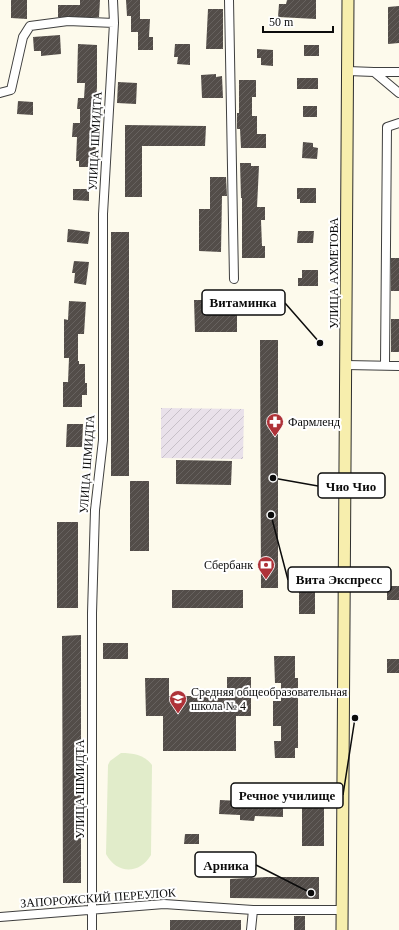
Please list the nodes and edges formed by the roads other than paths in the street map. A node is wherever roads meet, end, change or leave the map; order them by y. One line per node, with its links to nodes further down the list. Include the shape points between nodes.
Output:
1 (113, 0): 4 (street, УЛИЦА ШМИДТА)
2 (229, 0): 11 (street)
3 (348, 0): 5 (main road, УЛИЦА АХМЕТОВА)
4 (114, 23): 8 (street, via 68,21 30,26 23,37 11,90); 15 (street, УЛИЦА ШМИДТА, via 103,214 103,440 95,510 92,613)
5 (348, 71): 6 (street); 12 (main road, УЛИЦА АХМЕТОВА)
6 (374, 72): 7 (street); 9 (street)
7 (399, 72)
8 (0, 93)
9 (399, 93)
10 (399, 123): 13 (street, via 387,127)
11 (234, 279)
12 (346, 365): 13 (street); 17 (main road, УЛИЦА АХМЕТОВА)
13 (385, 365): 14 (street)
14 (399, 366)
15 (92, 910): 16 (street, ЗАПОРОЖСКИЙ ПЕРЕУЛОК, via 164,904); 18 (street, ЗАПОРОЖСКИЙ ПЕРЕУЛОК); 19 (street, УЛИЦА ШМИДТА)
16 (253, 910): 17 (street, ЗАПОРОЖСКИЙ ПЕРЕУЛОК); 20 (street)
17 (342, 910): 21 (main road, УЛИЦА АХМЕТОВА)
18 (0, 917)
19 (92, 930)
20 (251, 930)
21 (342, 930)

